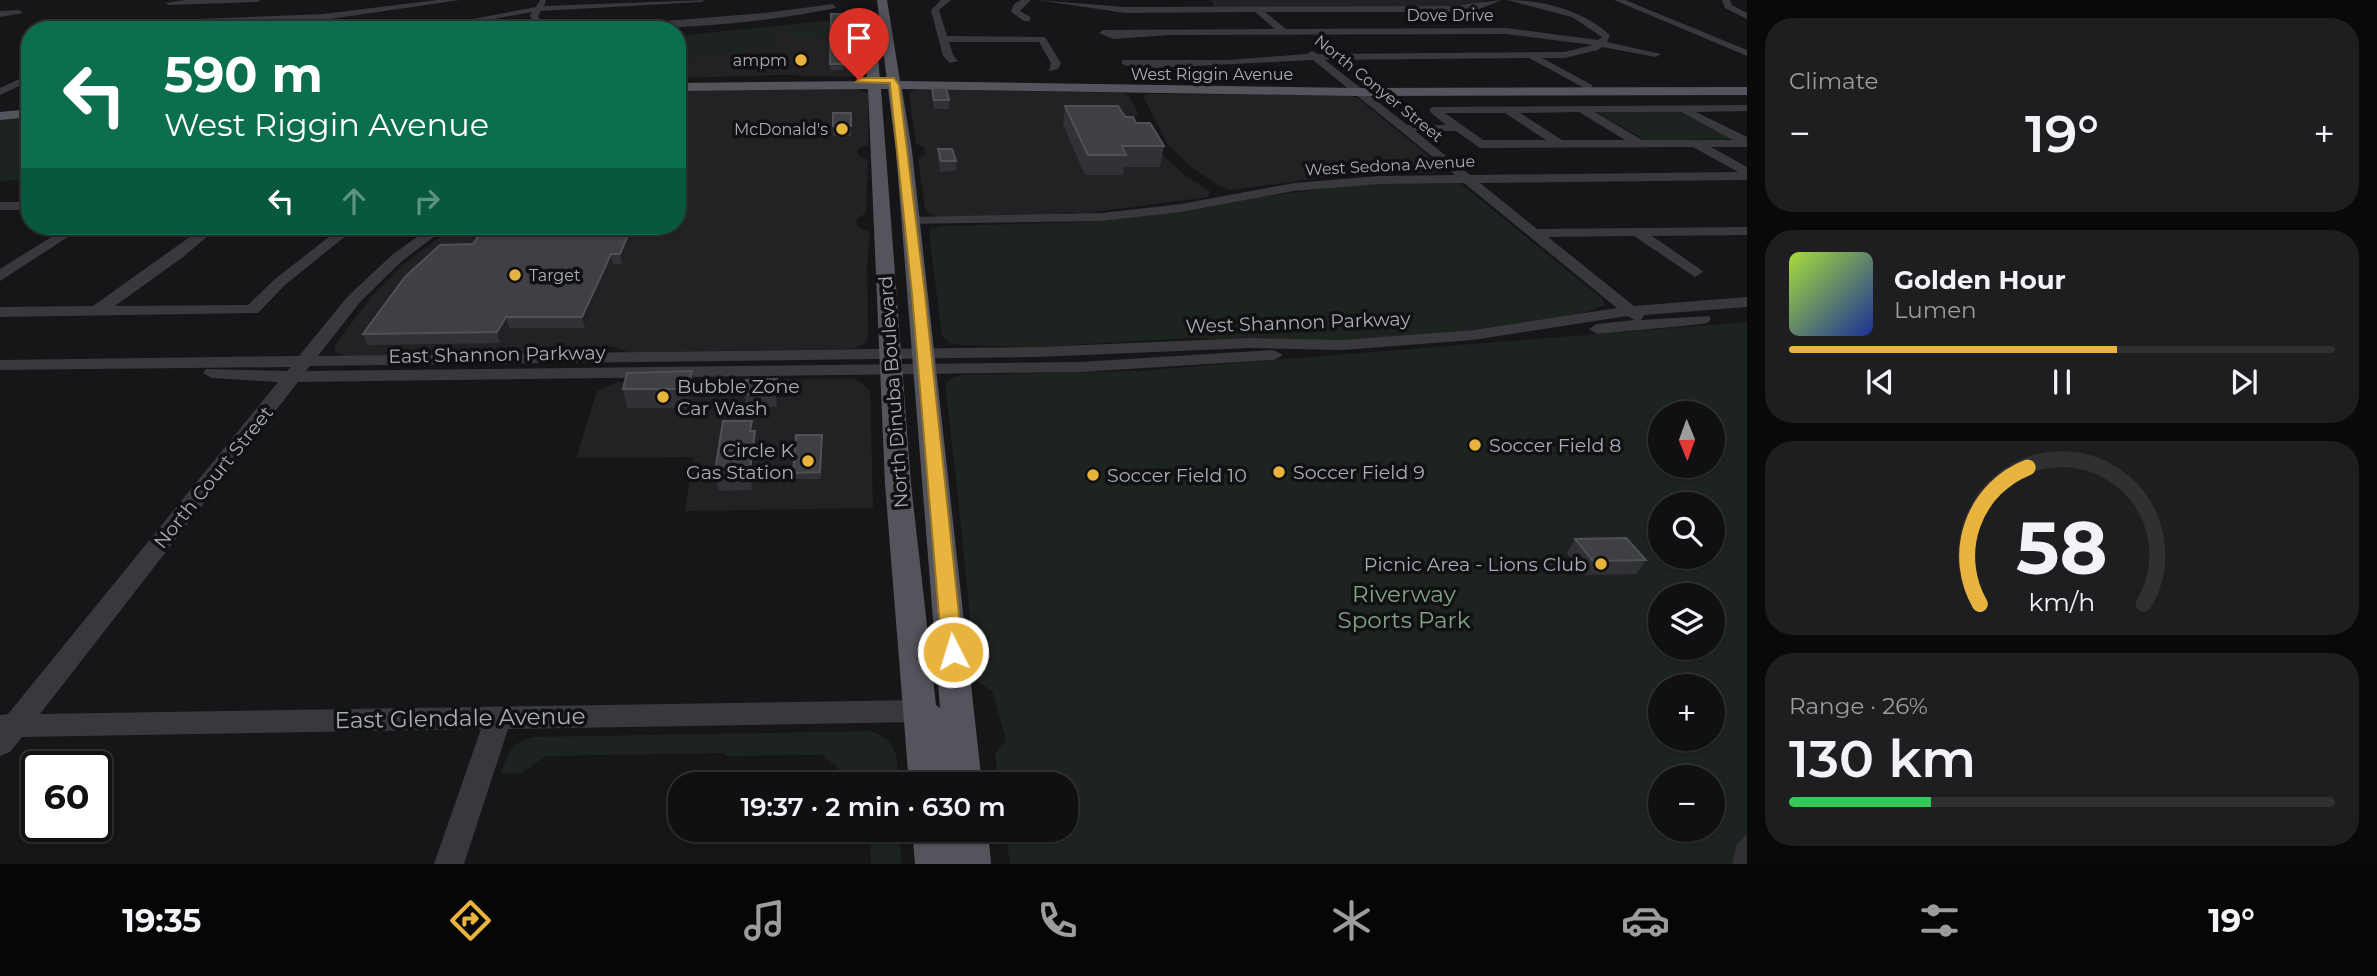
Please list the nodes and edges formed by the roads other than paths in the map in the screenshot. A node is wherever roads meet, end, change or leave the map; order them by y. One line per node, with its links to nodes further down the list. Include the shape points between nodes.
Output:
1 (257, 0): 15 (street)
2 (456, 0): 28 (street, via 348,15)
3 (544, 0): 19 (street)
4 (701, 0): 19 (street)
5 (871, 0): 45 (main road, North Dinuba Boulevard)
6 (882, 0): 46 (main road, North Dinuba Boulevard)
7 (947, 0): 34 (street, via 935,10)
8 (1027, 0): 26 (street, via 1015,12)
9 (1041, 0): 20 (street, via 1109,9)
10 (1204, 0): 20 (street)
11 (1498, 0): 21 (street, via 1466,8)
12 (1511, 0): 35 (street, via 1582,18 1607,37)
13 (1618, 0): 36 (street)
14 (1726, 0): 25 (street, via 1728,6)
15 (209, 1): 16 (street); 27 (street)
16 (169, 3)
17 (783, 5): 22 (street)
18 (833, 6): 22 (street)
19 (536, 9): 29 (street); 30 (street)
20 (1211, 9): 21 (street)
21 (1256, 9): 32 (street, North Conyer Street)
22 (800, 12): 31 (street)
23 (19, 13): 24 (street)
24 (0, 14)
25 (1747, 16)
26 (1027, 19)
27 (177, 21)
28 (242, 21)
29 (469, 21)
30 (535, 21)
31 (686, 23)
32 (1283, 31): 33 (street, Dove Drive); 35 (street, Dove Drive, via 1506,31); 39 (street, North Conyer Street)
33 (1169, 33): 33 (street, via 1150,31 1103,33 1113,36)
34 (943, 40): 40 (street); 42 (street, via 1042,39 1056,63)
35 (1602, 43): 37 (street, Dove Drive); 38 (street, via 1583,52)
36 (1747, 53)
37 (1656, 54)
38 (1532, 56): 39 (street); 49 (street)
39 (1315, 57): 41 (street); 51 (street, North Conyer Street)
40 (953, 61)
41 (1195, 63): 41 (street, via 1176,60 1125,62 1136,66)
42 (1053, 69)
43 (686, 81): 45 (main road, West Riggin Avenue)
44 (21, 82): 53 (street)
45 (875, 83): 46 (main road, West Riggin Avenue); 48 (main road, West Riggin Avenue); 68 (main road, North Dinuba Boulevard)
46 (894, 83): 47 (main road, West Riggin Avenue); 52 (main road, West Riggin Avenue); 73 (main road, North Dinuba Boulevard)
47 (1213, 86): 51 (main road, West Riggin Avenue); 52 (main road)
48 (686, 87)
49 (1588, 87): 50 (main road, West Riggin Avenue); 51 (main road, West Riggin Avenue)
50 (1747, 88): 51 (main road, West Riggin Avenue)
51 (1356, 89): 52 (main road, West Riggin Avenue); 62 (street, North Conyer Street)
52 (1134, 91)
53 (0, 92)
54 (1747, 108): 57 (street)
55 (1508, 109): 56 (street); 63 (street, via 1434,110); 67 (street)
56 (1581, 109): 57 (street); 64 (street)
57 (1682, 109): 66 (street)
58 (21, 110): 59 (main road)
59 (0, 111)
60 (21, 112): 61 (main road)
61 (0, 116)
62 (1405, 128): 63 (street); 70 (street, North Conyer Street)
63 (1458, 128): 67 (street, via 1480,144)
64 (1640, 143): 65 (street); 67 (street)
65 (1696, 143): 66 (street); 69 (street)
66 (1747, 143)
67 (1560, 144)
68 (880, 174): 73 (main road, via 892,187 896,215); 74 (main road, North Dinuba Boulevard)
69 (1747, 174): 70 (street, West Sedona Avenue)
70 (1466, 178): 73 (street, West Sedona Avenue, via 1294,187 1102,217); 77 (street, North Conyer Street)
71 (0, 206): 72 (street)
72 (21, 206)
73 (911, 221): 82 (main road, North Dinuba Boulevard)
74 (881, 222): 82 (main road, via 897,225); 92 (main road, North Dinuba Boulevard)
75 (1747, 231): 76 (street)
76 (1637, 232): 77 (street); 83 (street)
77 (1533, 233): 86 (street, North Conyer Street)
78 (64, 235): 84 (street)
79 (201, 235): 87 (street)
80 (340, 235): 87 (street, via 252,310)
81 (429, 235): 95 (street, North Court Street, via 371,280)
82 (916, 270): 91 (main road, North Dinuba Boulevard)
83 (1695, 272)
84 (0, 276)
85 (1747, 302): 86 (street, West Shannon Parkway)
86 (1630, 311): 90 (street, North Conyer Street); 91 (street, West Shannon Parkway, via 1484,334 1342,345 1220,343)
87 (96, 312): 88 (street)
88 (0, 313)
89 (1747, 315): 90 (street, West Shannon Parkway)
90 (1647, 323): 91 (street, West Shannon Parkway, via 1157,363)
91 (925, 361): 92 (street, West Shannon Parkway); 99 (main road, North Dinuba Boulevard)
92 (891, 362): 94 (street, East Shannon Parkway); 94 (street, via 766,356 692,365); 96 (main road, North Dinuba Boulevard)
93 (0, 365): 95 (street, East Shannon Parkway, via 103,364 262,377)
94 (596, 366): 95 (street, East Shannon Parkway); 95 (street, East Shannon Parkway, via 438,375)
95 (300, 369): 100 (street, North Court Street)
96 (900, 507): 97 (main road, North Dinuba Boulevard); 99 (main road, via 918,545 931,701 939,714)
97 (919, 711): 98 (street, East Glendale Avenue); 101 (main road, North Dinuba Boulevard); 102 (main road, via 937,725 945,741)
98 (499, 717): 100 (street, East Glendale Avenue); 107 (street)
99 (959, 728): 103 (main road, North Dinuba Boulevard)
100 (5, 732)
101 (926, 772)
102 (948, 772)
103 (963, 772)
104 (932, 842): 108 (main road)
105 (955, 842): 109 (main road)
106 (970, 842): 110 (main road)
107 (449, 864)
108 (934, 864)
109 (957, 864)
110 (972, 864)

